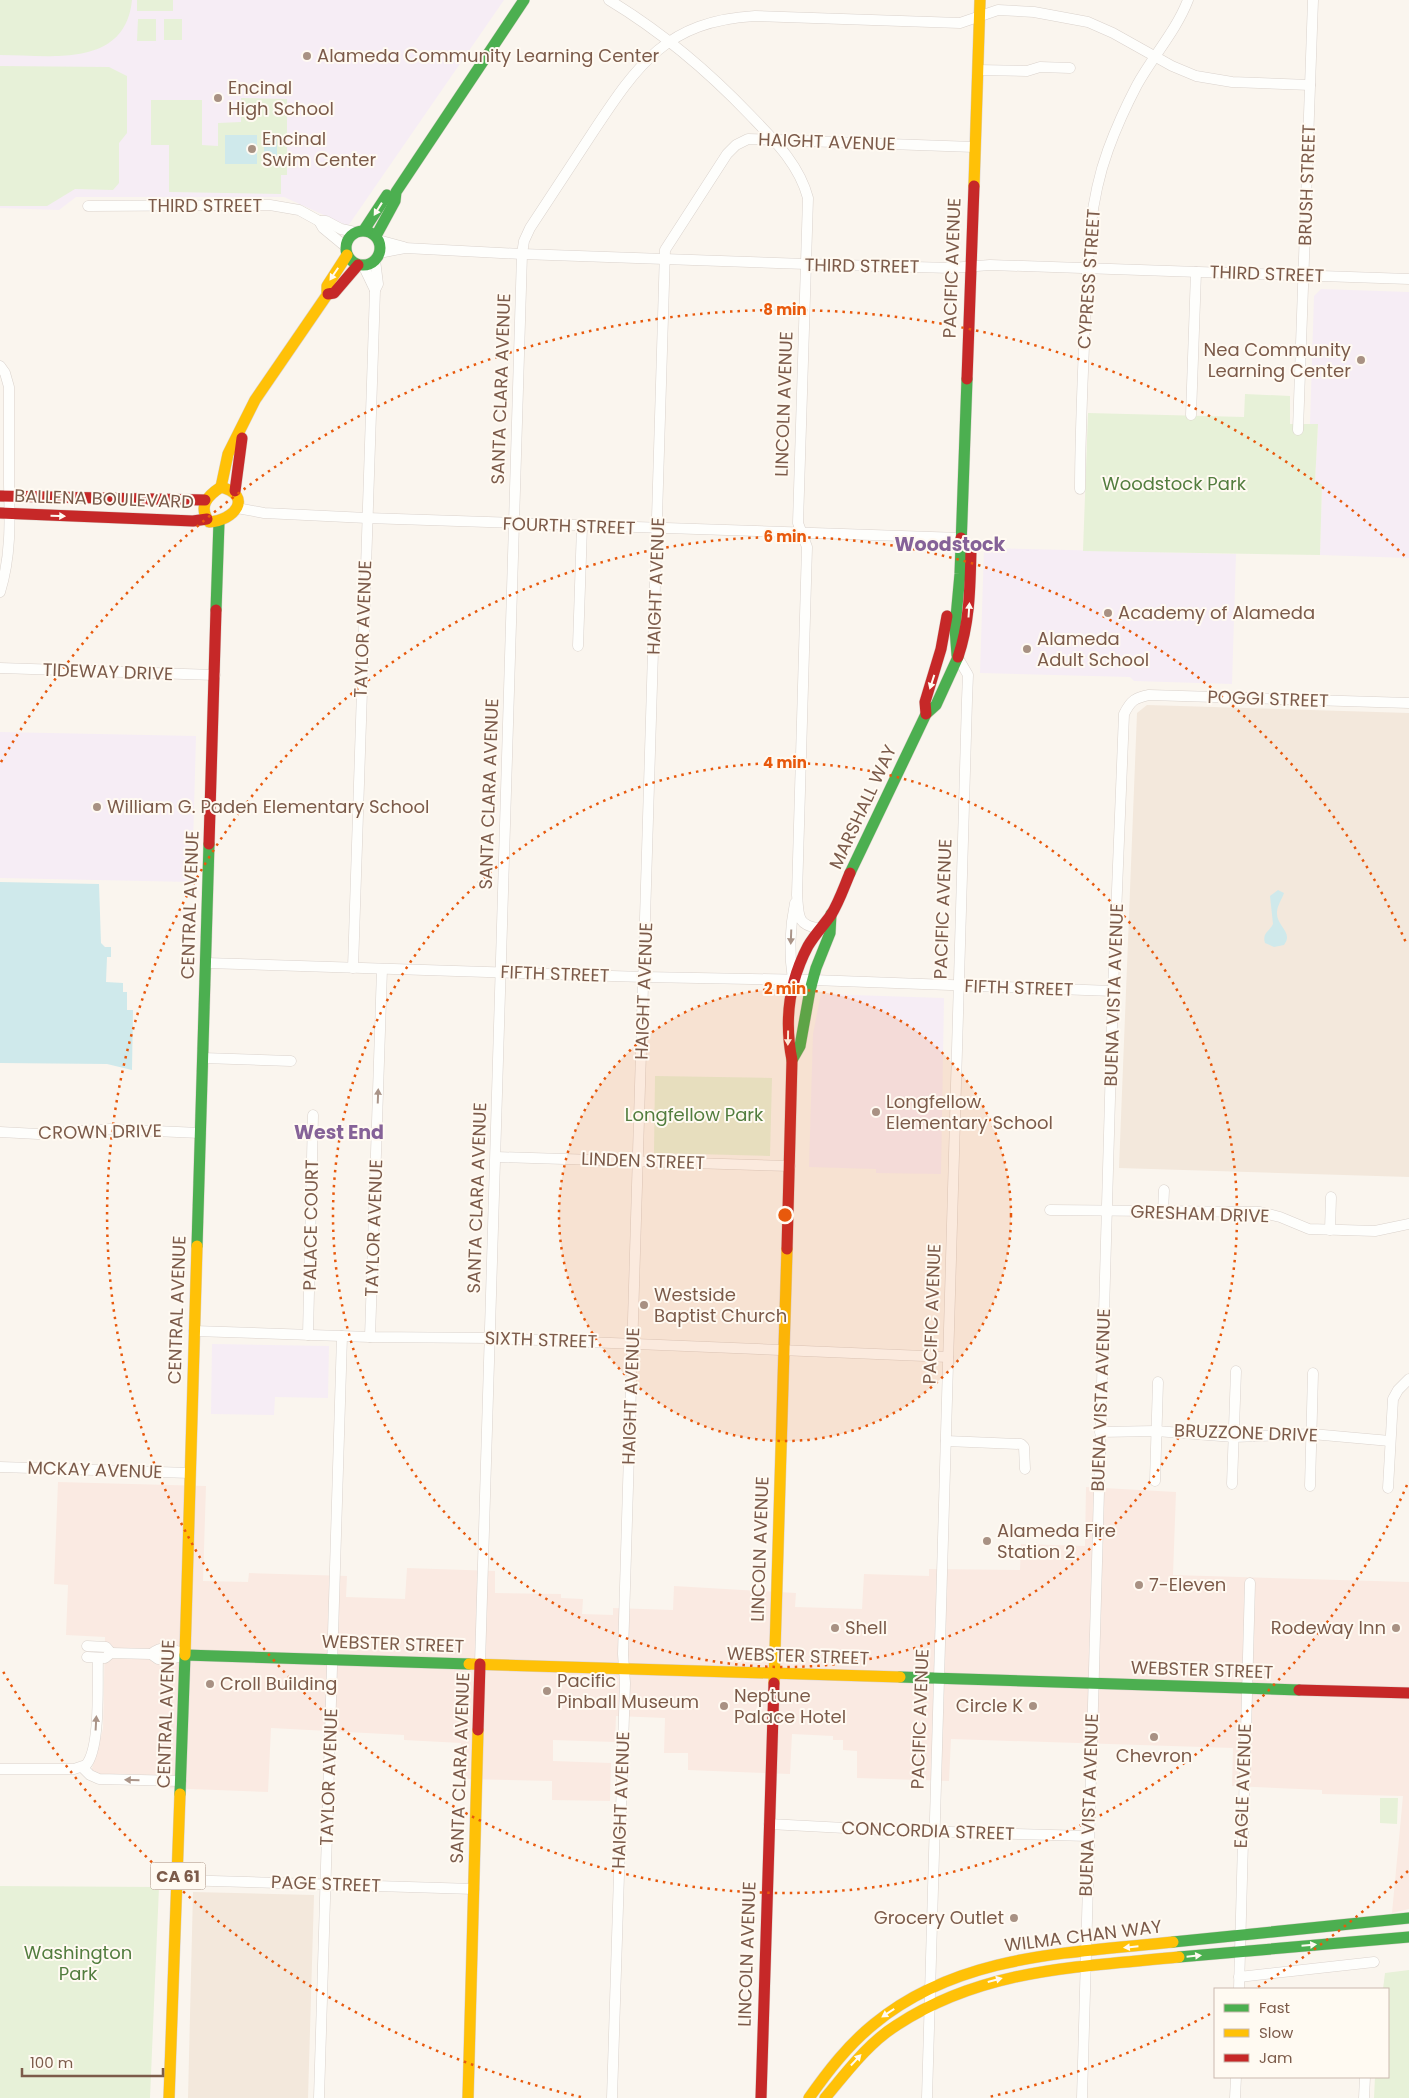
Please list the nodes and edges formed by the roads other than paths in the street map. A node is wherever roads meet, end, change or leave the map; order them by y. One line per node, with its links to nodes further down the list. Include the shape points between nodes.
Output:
1 (524, 0): 14 (street)
2 (609, 0): 7 (street, LINCOLN AVENUE)
3 (980, 0): 6 (street, PACIFIC AVENUE)
4 (1188, 0): 8 (street, CYPRESS STREET)
5 (1313, 0): 11 (street, BRUSH STREET)
6 (979, 16): 7 (street, SANTA CLARA AVENUE, via 960,23 733,17 690,30); 8 (street, SANTA CLARA AVENUE, via 998,10 1088,22); 10 (street, PACIFIC AVENUE)
7 (670, 42): 12 (street, LINCOLN AVENUE, via 706,71); 21 (street, SANTA CLARA AVENUE, via 646,60 626,83 530,228)
8 (1156, 56): 11 (street, SANTA CLARA AVENUE, via 1196,76 1213,80); 27 (street, CYPRESS STREET, via 1137,85 1108,152 1097,189)
9 (1070, 68): 10 (street)
10 (978, 70): 13 (street, PACIFIC AVENUE)
11 (1310, 85): 29 (street, BRUSH STREET)
12 (775, 140): 13 (street, HAIGHT AVENUE); 23 (street, HAIGHT AVENUE, via 748,139 727,154 665,250); 24 (street, LINCOLN AVENUE, via 804,182 808,198)
13 (974, 147): 26 (street, PACIFIC AVENUE)
14 (396, 192): 17 (street, one-way to 17, via 387,194); 18 (street, via 395,201)
15 (88, 206): 16 (street, THIRD STREET, via 270,206 299,210)
16 (319, 221): 17 (street, THIRD STREET); 20 (street, THIRD STREET)
17 (359, 231): 18 (street); 20 (street, via 350,236)
18 (377, 238): 19 (street, THIRD STREET); 22 (street)
19 (405, 248): 21 (street, THIRD STREET); 22 (street, THIRD STREET)
20 (346, 251): 25 (street, via 353,262); 32 (street, one-way to 32, via 327,286)
21 (522, 254): 23 (street, THIRD STREET); 47 (street, SANTA CLARA AVENUE)
22 (377, 257): 25 (street); 31 (street, TAYLOR AVENUE, via 378,284)
23 (664, 259): 24 (street, THIRD STREET); 49 (street, HAIGHT AVENUE)
24 (806, 264): 26 (street, THIRD STREET); 50 (street, LINCOLN AVENUE, via 798,523)
25 (361, 265): 31 (street, TAYLOR AVENUE); 32 (street, via 334,293)
26 (969, 267): 27 (street, THIRD STREET); 51 (street, PACIFIC AVENUE)
27 (1087, 268): 28 (street, THIRD STREET); 38 (street, CYPRESS STREET)
28 (1196, 272): 29 (street, THIRD STREET); 34 (street)
29 (1304, 275): 30 (street, THIRD STREET); 36 (street, BRUSH STREET)
30 (1409, 279)
31 (375, 290): 44 (street, TAYLOR AVENUE)
32 (327, 295): 35 (street, via 258,395)
33 (0, 366): 40 (street, via 9,387)
34 (1191, 414)
35 (246, 422): 37 (street, via 228,454); 39 (street)
36 (1298, 430)
37 (221, 487): 39 (street); 41 (street)
38 (1080, 489)
39 (235, 491): 42 (street)
40 (5, 496): 41 (street, BALLENA BOULEVARD); 43 (street)
41 (205, 500): 45 (street, via 202,508)
42 (237, 508): 44 (street, FOURTH STREET, via 264,513); 46 (street, via 229,518)
43 (5, 514): 45 (street, BALLENA BOULEVARD, one-way to 45); 52 (street, via 9,548)
44 (367, 518): 47 (street, FOURTH STREET); 65 (street, TAYLOR AVENUE)
45 (207, 519): 46 (street)
46 (219, 522): 57 (street, CENTRAL AVENUE)
47 (514, 524): 48 (street, FOURTH STREET); 67 (street, SANTA CLARA AVENUE)
48 (582, 526): 49 (street, FOURTH STREET); 53 (street)
49 (658, 528): 50 (street, FOURTH STREET); 68 (street, HAIGHT AVENUE)
50 (803, 534): 51 (street, FOURTH STREET); 61 (street, LINCOLN AVENUE, via 807,546)
51 (961, 538): 54 (street, PACIFIC AVENUE, via 953,547 950,596); 55 (street, via 954,636)
52 (0, 592)
53 (578, 646)
54 (941, 650): 60 (street, MARSHALL WAY, one-way to 60, via 925,702)
55 (958, 658): 60 (street, MARSHALL WAY, via 936,705); 71 (street, PACIFIC AVENUE, via 968,674)
56 (0, 668): 57 (street, TIDEWAY DRIVE)
57 (215, 675): 64 (street, CENTRAL AVENUE)
58 (1129, 703): 59 (street, POGGI STREET, via 1149,695); 72 (street, BUENA VISTA AVENUE, via 1123,727)
59 (1409, 703)
60 (926, 714): 62 (street, MARSHALL WAY)
61 (797, 895): 63 (street, LINCOLN AVENUE, via 800,920 804,925); 69 (street, LINCOLN AVENUE, one-way to 69, via 792,918)
62 (831, 914): 63 (street, MARSHALL WAY); 70 (street, MARSHALL WAY, via 830,934)
63 (818, 928): 69 (street, MARSHALL WAY)
64 (206, 963): 65 (street, FIFTH STREET); 74 (street, CENTRAL AVENUE)
65 (353, 968): 66 (street, FIFTH STREET)
66 (382, 969): 67 (street, FIFTH STREET); 93 (street, TAYLOR AVENUE, one-way to 66)
67 (502, 972): 68 (street, FIFTH STREET); 80 (street, SANTA CLARA AVENUE)
68 (644, 977): 69 (street, FIFTH STREET); 81 (street, HAIGHT AVENUE)
69 (793, 980): 70 (street, FIFTH STREET); 73 (street); 75 (street, LINCOLN AVENUE, one-way to 75, via 787,1046)
70 (813, 980): 71 (street, FIFTH STREET); 73 (street, LINCOLN AVENUE)
71 (958, 986): 72 (street, FIFTH STREET); 97 (street, PACIFIC AVENUE)
72 (1113, 991): 86 (street, BUENA VISTA AVENUE)
73 (801, 1032): 75 (street, LINCOLN AVENUE, via 800,1046)
74 (202, 1058): 76 (street); 79 (street, CENTRAL AVENUE)
75 (792, 1060): 82 (street, LINCOLN AVENUE)
76 (291, 1061)
77 (313, 1115): 91 (street, PALACE COURT)
78 (0, 1132): 79 (street, CROWN DRIVE, via 38,1134 110,1129)
79 (200, 1133): 90 (street, CENTRAL AVENUE)
80 (496, 1157): 81 (street, LINDEN STREET); 94 (street, SANTA CLARA AVENUE)
81 (639, 1161): 82 (street, LINDEN STREET); 95 (street, HAIGHT AVENUE)
82 (790, 1166): 96 (street, LINCOLN AVENUE)
83 (1164, 1190): 87 (street)
84 (1330, 1197): 89 (street)
85 (1050, 1210): 86 (street, GRESHAM DRIVE)
86 (1107, 1212): 87 (street, GRESHAM DRIVE); 103 (street, BUENA VISTA AVENUE)
87 (1164, 1212): 89 (street, GRESHAM DRIVE, via 1260,1212 1309,1229)
88 (1409, 1224): 89 (street, GRESHAM DRIVE, via 1375,1231)
89 (1330, 1230)
90 (194, 1331): 91 (street, SIXTH STREET); 110 (street, CENTRAL AVENUE)
91 (308, 1335): 92 (street, SIXTH STREET)
92 (342, 1336): 93 (street, SIXTH STREET); 119 (street, TAYLOR AVENUE)
93 (370, 1337): 94 (street, SIXTH STREET)
94 (490, 1338): 95 (street, SIXTH STREET); 120 (street, SANTA CLARA AVENUE)
95 (632, 1343): 96 (street, SIXTH STREET); 121 (street, HAIGHT AVENUE)
96 (784, 1350): 97 (street, SIXTH STREET); 122 (street, LINCOLN AVENUE)
97 (948, 1357): 106 (street, PACIFIC AVENUE)
98 (1236, 1371): 105 (street)
99 (1314, 1373): 104 (street)
100 (1409, 1379): 107 (street, via 1394,1399)
101 (1158, 1382): 102 (street)
102 (1156, 1430): 103 (street, BRUZZONE DRIVE); 105 (street, BRUZZONE DRIVE); 111 (street)
103 (1100, 1432): 124 (street, BUENA VISTA AVENUE)
104 (1312, 1434): 105 (street, BRUZZONE DRIVE); 107 (street, BRUZZONE DRIVE); 113 (street)
105 (1234, 1437): 112 (street)
106 (946, 1441): 109 (street, via 1021,1444); 123 (street, PACIFIC AVENUE)
107 (1390, 1442): 114 (street)
108 (0, 1467): 110 (street, MCKAY AVENUE)
109 (1025, 1469)
110 (190, 1473): 118 (street, CENTRAL AVENUE)
111 (1155, 1481)
112 (1232, 1484)
113 (1310, 1486)
114 (1388, 1488)
115 (1250, 1584): 125 (street, EAGLE AVENUE)
116 (87, 1646): 117 (street, WEBSTER STREET, via 106,1647)
117 (111, 1653): 118 (street, WEBSTER STREET, via 151,1654 158,1659); 127 (street, WEBSTER STREET, one-way to 117, via 90,1761 95,1738 92,1657 105,1658)
118 (185, 1655): 119 (street, WEBSTER STREET); 129 (street, CENTRAL AVENUE / CA 61)
119 (333, 1660): 120 (street, WEBSTER STREET); 134 (street, TAYLOR AVENUE)
120 (480, 1664): 121 (street, WEBSTER STREET); 135 (street, SANTA CLARA AVENUE)
121 (624, 1668): 122 (street, WEBSTER STREET); 152 (street, HAIGHT AVENUE)
122 (774, 1673): 123 (street, WEBSTER STREET); 130 (street, LINCOLN AVENUE)
123 (940, 1678): 124 (street, WEBSTER STREET); 131 (street, PACIFIC AVENUE)
124 (1092, 1684): 125 (street, WEBSTER STREET); 132 (street, BUENA VISTA AVENUE)
125 (1246, 1689): 126 (street, WEBSTER STREET); 137 (street, EAGLE AVENUE)
126 (1409, 1693)
127 (82, 1768): 128 (street); 129 (street, one-way to 127, via 99,1779)
128 (0, 1769)
129 (181, 1781): 133 (street, CENTRAL AVENUE / CA 61)
130 (769, 1824): 131 (street, CONCORDIA STREET); 153 (street, LINCOLN AVENUE)
131 (934, 1831): 132 (street, CONCORDIA STREET); 145 (street, PACIFIC AVENUE)
132 (1088, 1836): 140 (street, BUENA VISTA AVENUE)
133 (178, 1880): 134 (street, PAGE STREET); 149 (street, CENTRAL AVENUE / CA 61)
134 (326, 1884): 135 (street, PAGE STREET); 150 (street, TAYLOR AVENUE)
135 (474, 1889): 151 (street, SANTA CLARA AVENUE)
136 (1409, 1918): 137 (street, WILMA CHAN WAY)
137 (1240, 1936): 139 (street, EAGLE AVENUE); 140 (street, WILMA CHAN WAY, one-way to 140)
138 (1409, 1937): 139 (street, WILMA CHAN WAY, one-way to 138)
139 (1240, 1951): 142 (street, WILMA CHAN WAY, one-way to 139); 143 (street, EAGLE AVENUE)
140 (1085, 1952): 142 (street, BUENA VISTA AVENUE); 145 (street, WILMA CHAN WAY, via 990,1966)
141 (1374, 1962): 143 (street)
142 (1085, 1967): 146 (street, WILMA CHAN WAY, one-way to 142, via 954,1994 1000,1979); 157 (street, BUENA VISTA AVENUE)
143 (1239, 1977): 144 (street, EAGLE AVENUE)
144 (1239, 1988)
145 (930, 1989): 146 (street, PACIFIC AVENUE); 154 (street, WILMA CHAN WAY, one-way to 154, via 878,2020 860,2036)
146 (930, 2006): 155 (street, WILMA CHAN WAY, one-way to 146, via 866,2050 896,2025); 156 (street, PACIFIC AVENUE)
147 (1236, 2078): 158 (street)
148 (1365, 2078): 159 (street)
149 (169, 2098)
150 (319, 2098)
151 (468, 2098)
152 (612, 2098)
153 (761, 2098)
154 (809, 2098)
155 (825, 2098)
156 (927, 2098)
157 (1082, 2098)
158 (1235, 2098)
159 (1364, 2098)

